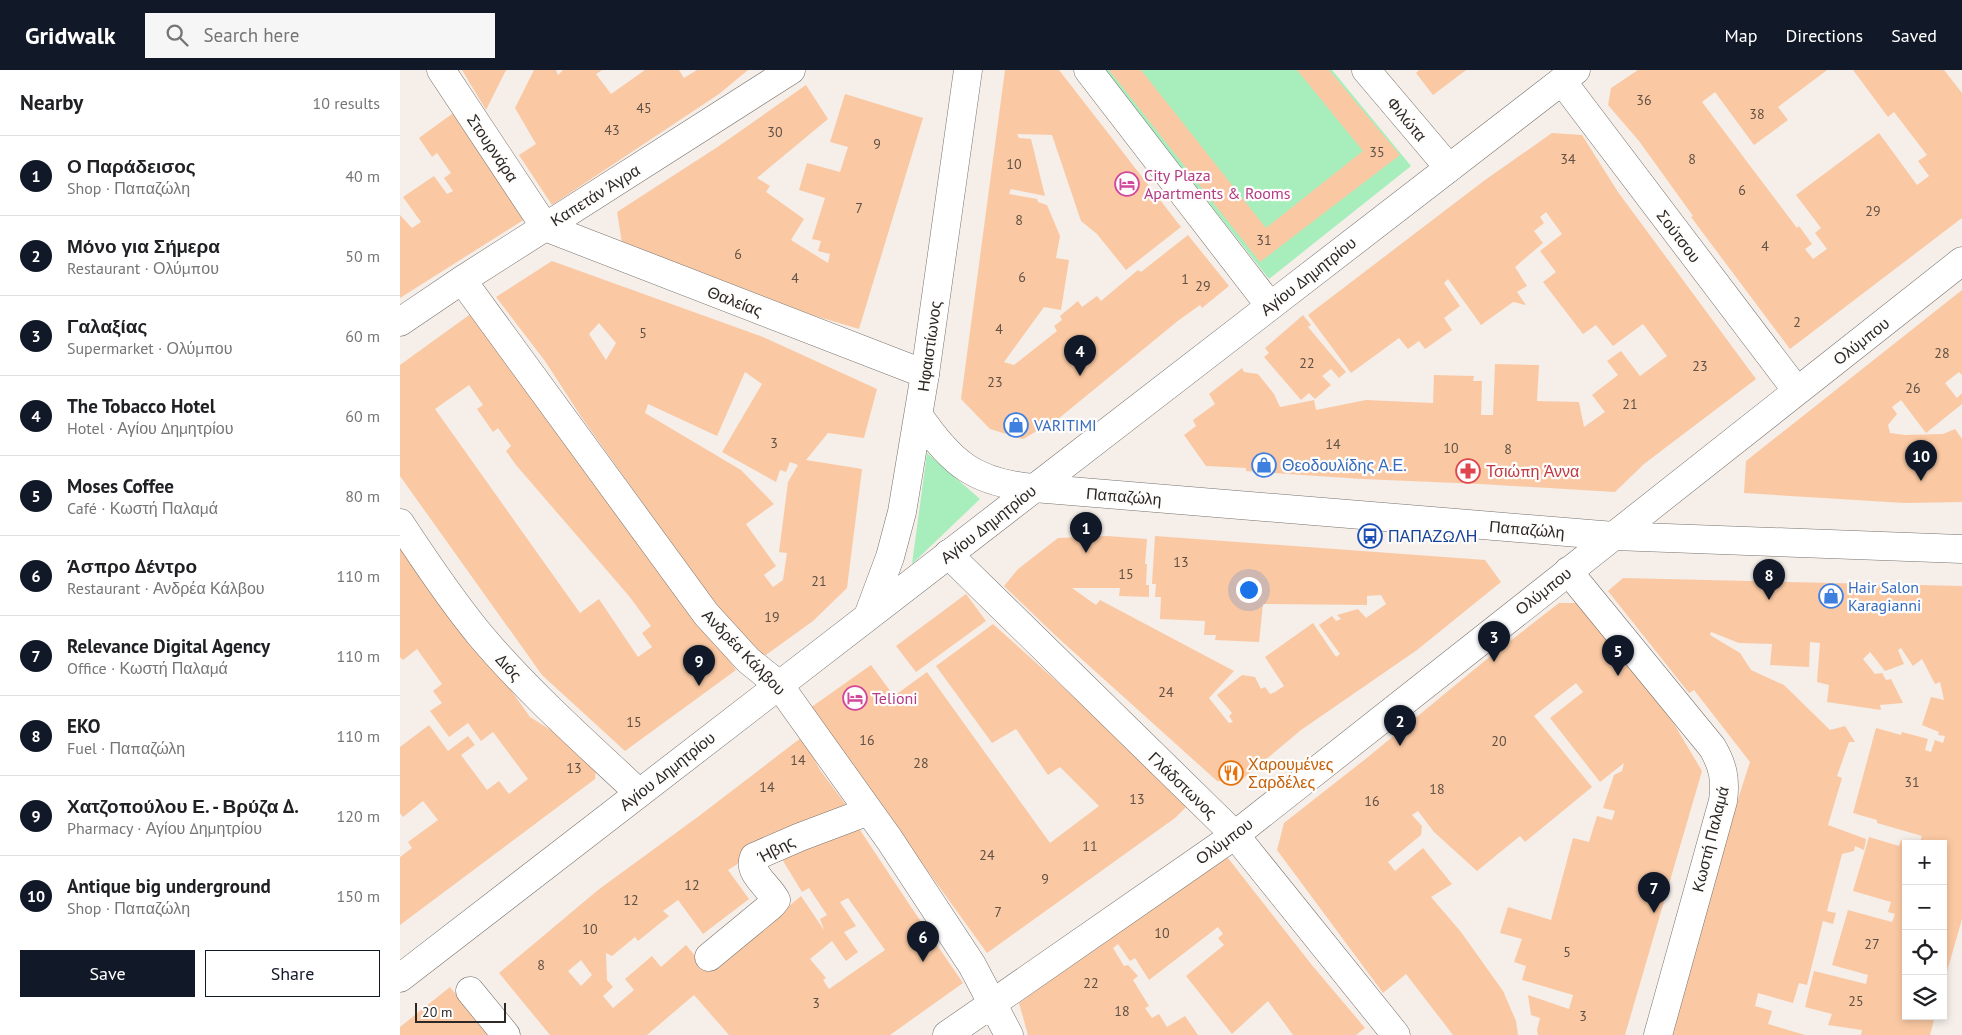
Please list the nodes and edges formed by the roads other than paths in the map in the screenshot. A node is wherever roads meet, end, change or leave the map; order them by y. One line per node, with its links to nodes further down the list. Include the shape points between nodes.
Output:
1 (441, 70): 8 (street, Στουρνάρα)
2 (791, 70): 8 (street, Καπετάν Άγρα)
3 (968, 70): 13 (street, Ηφαιστίωνος)
4 (1088, 70): 11 (street)
5 (1367, 70): 7 (street, Φιλώτα)
6 (1569, 75): 7 (street, Αγίου Δημητρίου); 14 (street, Σούτσου)
7 (1449, 168): 11 (street, Αγίου Δημητρίου)
8 (545, 227): 10 (street, Καπετάν Άγρα); 13 (street, Θαλείας)
9 (1962, 261): 14 (street, Ολύμπου)
10 (462, 280): 12 (street, Καπετάν Άγρα); 23 (street, Ανδρέα Κάλβου, via 706,614 748,660)
11 (1270, 306): 16 (street, Αγίου Δημητρίου)
12 (400, 322)
13 (925, 374): 15 (street, Ηφαιστίωνος)
14 (1797, 391): 18 (street, Ολύμπου)
15 (919, 416): 16 (street, Παπαζώλη, via 949,456 970,470 1003,484); 22 (street, Ηφαιστίωνος, via 899,527)
16 (1034, 488): 18 (street, Παπαζώλη); 20 (street, Αγίου Δημητρίου)
17 (400, 523): 24 (street, Διός, via 480,635 528,688)
18 (1614, 536): 19 (street, Παπαζώλη); 21 (street, Ολύμπου)
19 (1962, 549)
20 (948, 554): 22 (street, Αγίου Δημητρίου); 26 (street, Γλάδστωνος)
21 (1568, 572): 26 (street, Ολύμπου); 35 (street, Κωστή Παλαμά, via 1712,748 1725,778 1723,801)
22 (868, 616): 23 (street, Αγίου Δημητρίου)
23 (779, 685): 24 (street, Αγίου Δημητρίου); 25 (street, Ανδρέα Κάλβου)
24 (639, 793): 28 (street, Αγίου Δημητρίου)
25 (869, 811): 27 (street, Ήβης, via 754,858 754,870 776,900); 30 (street, Ανδρέα Κάλβου, via 972,965)
26 (1234, 836): 30 (street, Ολύμπου); 34 (street, Γλάδστωνος)
27 (709, 957)
28 (400, 978)
29 (470, 991): 31 (street)
30 (993, 1003): 32 (street, Ολύμπου); 33 (street, Ανδρέα Κάλβου)
31 (506, 1035)
32 (947, 1035)
33 (1008, 1035)
34 (1396, 1035)
35 (1658, 1035)

